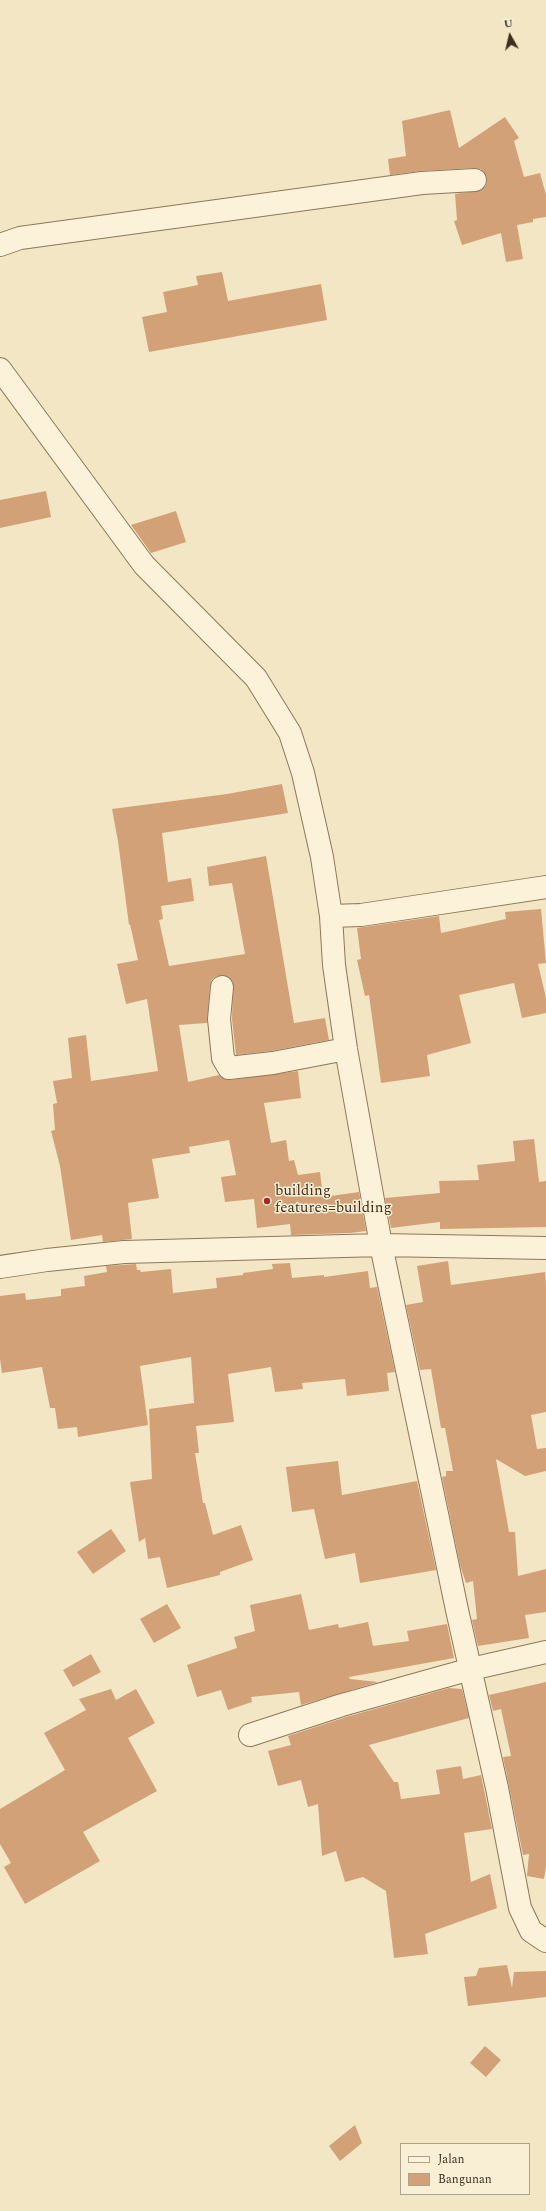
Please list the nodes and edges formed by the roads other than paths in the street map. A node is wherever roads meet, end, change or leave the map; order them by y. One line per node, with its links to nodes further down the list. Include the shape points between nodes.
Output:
1 (475, 180): 2 (street, via 422,183 20,238)
2 (0, 245)
3 (0, 369): 5 (street, via 144,566 256,678 290,733 303,773 322,857)
4 (546, 887): 5 (street, via 361,915)
5 (331, 916): 7 (street, via 334,965)
6 (222, 987): 7 (street, via 219,1019 223,1058 229,1068)
7 (346, 1049): 8 (street)
8 (381, 1245): 9 (street); 10 (street, via 124,1252); 12 (street)
9 (546, 1248)
10 (0, 1267)
11 (546, 1652): 12 (street)
12 (471, 1669): 13 (street, via 342,1705); 14 (street, via 520,1908 531,1931)
13 (250, 1735)
14 (546, 1941)

